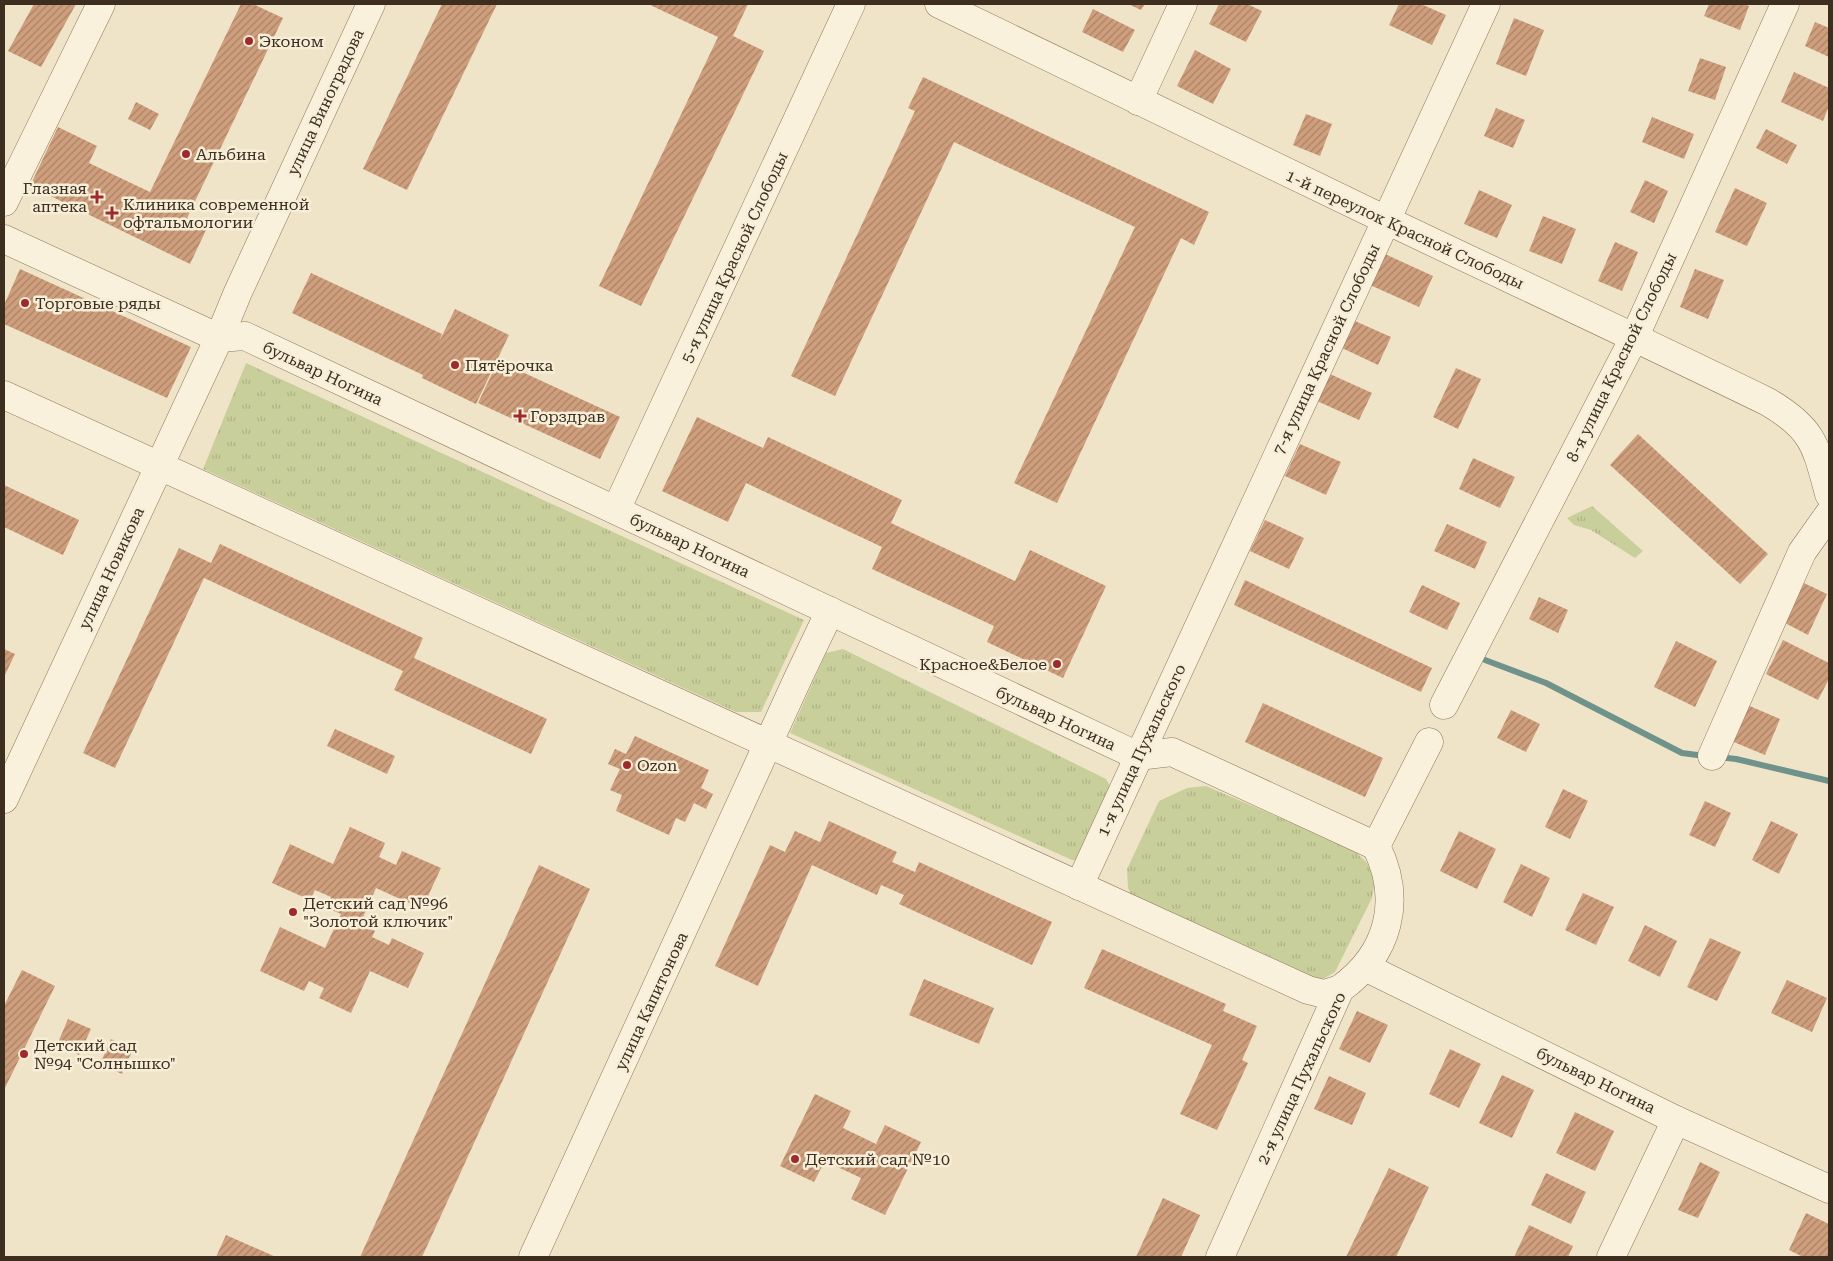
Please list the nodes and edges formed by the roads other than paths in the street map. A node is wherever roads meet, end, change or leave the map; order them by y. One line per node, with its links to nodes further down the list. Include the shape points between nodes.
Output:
1 (101, 4): 9 (street)
2 (371, 4): 13 (street, улица Виноградова)
3 (851, 4): 17 (street, 5-я улица Красной Слободы)
4 (939, 4): 8 (street, 1-й переулок Красной Слободы)
5 (1182, 4): 8 (street)
6 (1486, 4): 10 (street, 7-я улица Красной Слободы)
7 (1785, 4): 12 (street, 8-я улица Красной Слободы)
8 (1138, 101): 10 (street, 1-й переулок Красной Слободы)
9 (4, 202)
10 (1386, 220): 12 (street, 1-й переулок Красной Слободы); 20 (street, 7-я улица Красной Слободы)
11 (4, 239): 13 (street, бульвар Ногина)
12 (1634, 336): 16 (street, 1-й переулок Красной Слободы, via 1783,410 1807,433 1816,447); 21 (street, 8-я улица Красной Слободы)
13 (219, 338): 15 (street, улица Новикова); 17 (street, бульвар Ногина, via 245,336)
14 (4, 395): 15 (street)
15 (159, 466): 23 (street); 26 (street, улица Новикова)
16 (1828, 486)
17 (616, 510): 19 (street, бульвар Ногина)
18 (1829, 514): 25 (street, via 1802,552)
19 (830, 611): 23 (street, улица Капитонова); 24 (street, бульвар Ногина)
20 (1203, 613): 24 (street, 1-я улица Пухальского)
21 (1444, 705)
22 (1428, 742): 27 (street)
23 (768, 744): 28 (street); 33 (street, улица Капитонова)
24 (1138, 756): 27 (street, via 1172,752); 28 (street, 1-я улица Пухальского)
25 (1712, 756)
26 (4, 799)
27 (1376, 846): 29 (street, 2-я улица Пухальского, via 1388,880 1389,908 1383,935)
28 (1079, 886): 30 (street, via 1308,990 1324,994)
29 (1365, 967): 30 (street, 2-я улица Пухальского); 31 (street, бульвар Ногина)
30 (1340, 989): 34 (street, 2-я улица Пухальского)
31 (1676, 1120): 32 (street, бульвар Ногина); 35 (street)
32 (1829, 1189)
33 (533, 1257)
34 (1220, 1257)
35 (1611, 1257)

